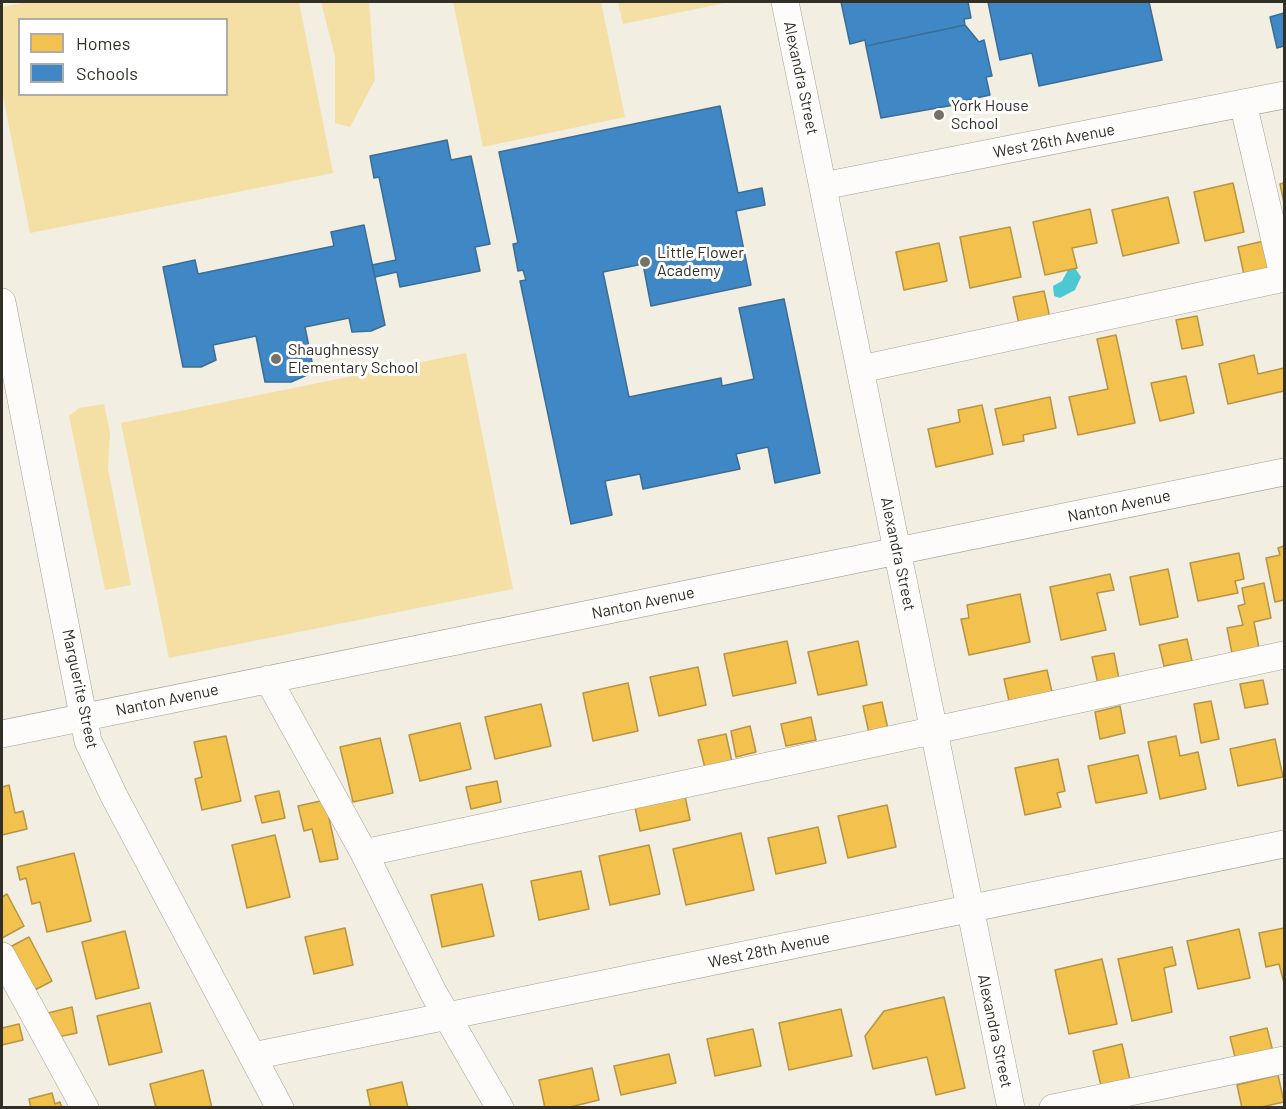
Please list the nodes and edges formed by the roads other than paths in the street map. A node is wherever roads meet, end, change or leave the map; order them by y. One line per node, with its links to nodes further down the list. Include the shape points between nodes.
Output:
1 (785, 2): 4 (street, Alexandra Street)
2 (1284, 95): 3 (street, West 26th Avenue)
3 (1243, 103): 4 (street, West 26th Avenue); 5 (street)
4 (823, 186): 7 (street, Alexandra Street)
5 (1284, 279): 7 (street)
6 (2, 303): 12 (street, Marguerite Street)
7 (861, 369): 9 (street, Alexandra Street)
8 (1284, 472): 9 (street, Nanton Avenue)
9 (898, 551): 11 (street, Nanton Avenue); 13 (street, Alexandra Street)
10 (1284, 656): 13 (street)
11 (268, 679): 12 (street, Nanton Avenue); 16 (street)
12 (83, 717): 14 (street, Nanton Avenue); 20 (street, Marguerite Street, via 88,741 114,796)
13 (934, 730): 16 (street); 17 (street, Alexandra Street)
14 (2, 734)
15 (1284, 844): 17 (street, West 28th Avenue)
16 (364, 853): 19 (street)
17 (970, 908): 19 (street, West 28th Avenue); 25 (street, Alexandra Street)
18 (2, 956): 22 (street)
19 (447, 1017): 20 (street, West 28th Avenue); 24 (street)
20 (253, 1056): 23 (street, Marguerite Street)
21 (1284, 1059): 26 (street)
22 (85, 1107)
23 (280, 1107)
24 (500, 1107)
25 (1011, 1107)
26 (1053, 1107)

